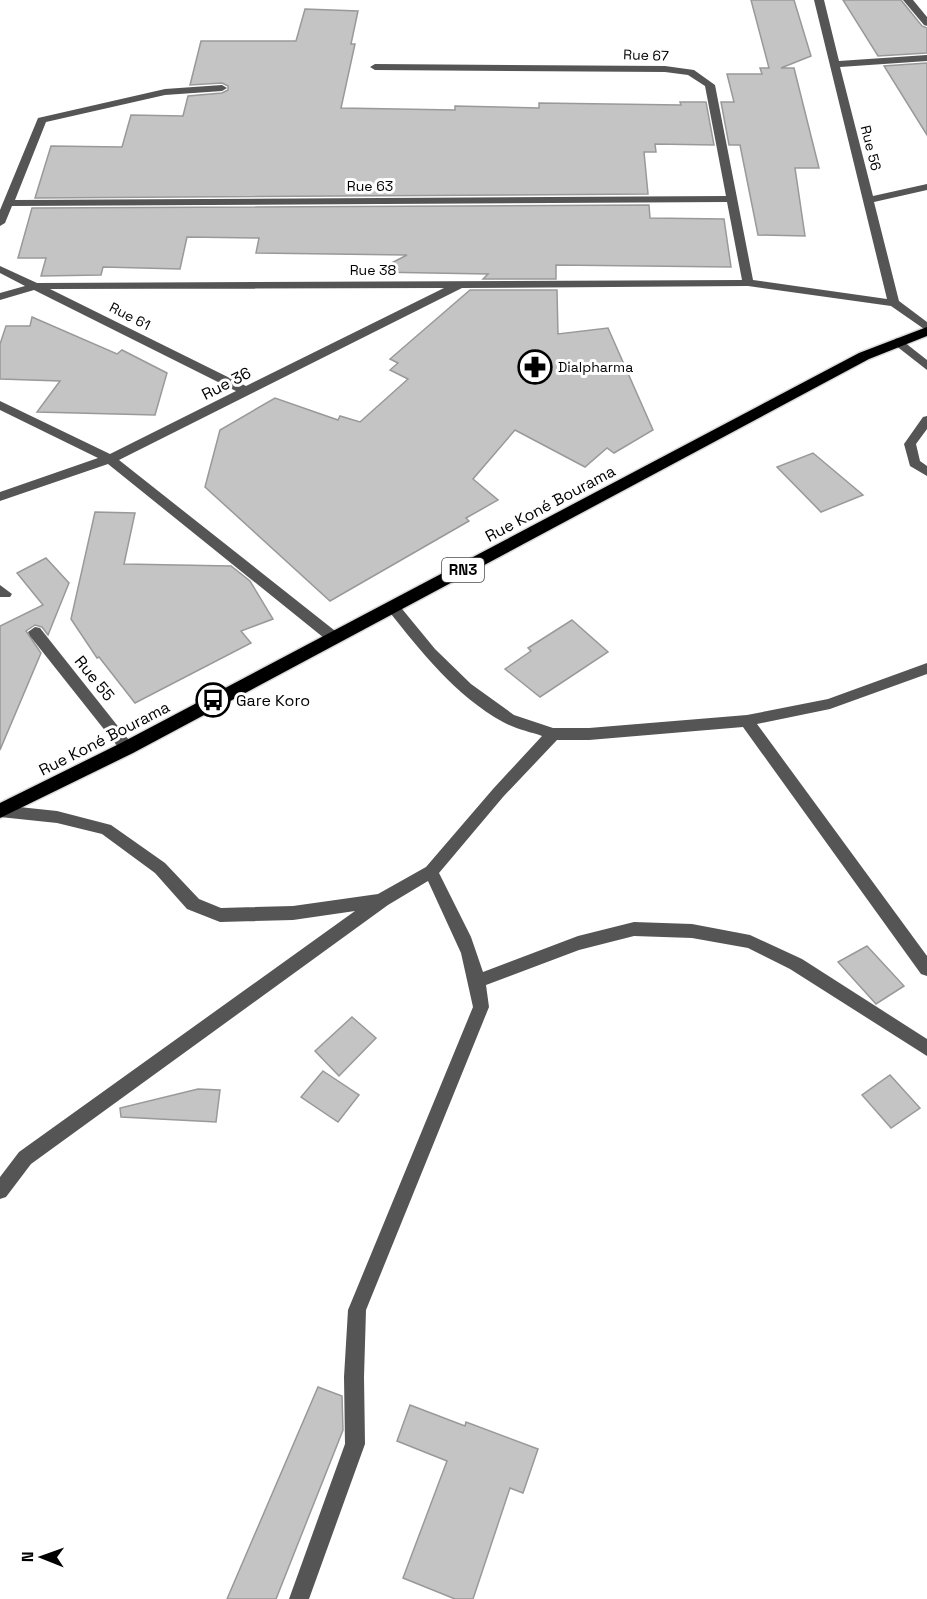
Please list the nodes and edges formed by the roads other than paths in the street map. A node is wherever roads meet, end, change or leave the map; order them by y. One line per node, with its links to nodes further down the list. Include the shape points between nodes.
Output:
1 (819, 0): 5 (street, Rue 56)
2 (908, 0): 3 (street)
3 (927, 23)
4 (927, 58): 5 (street)
5 (835, 64): 10 (street, Rue 56)
6 (375, 67): 9 (street, Rue 67, via 638,68 691,72 710,85)
7 (222, 88): 11 (street, via 165,92 42,120)
8 (927, 188): 10 (street)
9 (732, 200): 11 (street, Rue 63); 14 (street, Rue 67)
10 (869, 200): 18 (street, Rue 56)
11 (8, 203): 12 (street)
12 (0, 223)
13 (0, 269): 16 (street, Rue 61)
14 (748, 283): 15 (street, Rue 38); 18 (street, Rue 38)
15 (460, 284): 16 (street, Rue 38); 22 (street, Rue 36)
16 (37, 286): 17 (street, Rue 38); 22 (street, Rue 61)
17 (0, 297)
18 (894, 303): 19 (street)
19 (927, 329): 20 (highway, Rue Koné Bourama / RN3)
20 (899, 342): 21 (street); 28 (highway, Rue Koné Bourama / RN3, via 864,356)
21 (927, 366)
22 (246, 391): 25 (street, Rue 36)
23 (0, 405): 25 (street)
24 (927, 420): 26 (street, via 910,444 914,463)
25 (110, 459): 27 (street, Rue 36); 30 (street)
26 (927, 472)
27 (0, 497)
28 (393, 607): 30 (highway, Rue Koné Bourama / RN3); 33 (street, via 430,653 466,688 509,718)
29 (34, 632): 34 (street, Rue 55)
30 (334, 638): 34 (highway, Rue Koné Bourama / RN3)
31 (927, 669): 32 (street, via 830,704)
32 (747, 721): 33 (street); 38 (street)
33 (553, 734): 36 (street)
34 (127, 748): 35 (highway, Rue Koné Bourama / RN3)
35 (0, 811): 37 (street, via 57,817 106,829 160,868 193,904 220,915 293,913)
36 (431, 872): 37 (street); 39 (street, via 468,943)
37 (382, 900): 41 (street, via 25,1158)
38 (927, 969)
39 (478, 981): 40 (street, via 578,943 634,929 692,931 750,942 796,964); 42 (street, via 481,1007 357,1310 355,1444)
40 (927, 1048)
41 (0, 1191)
42 (298, 1599)

